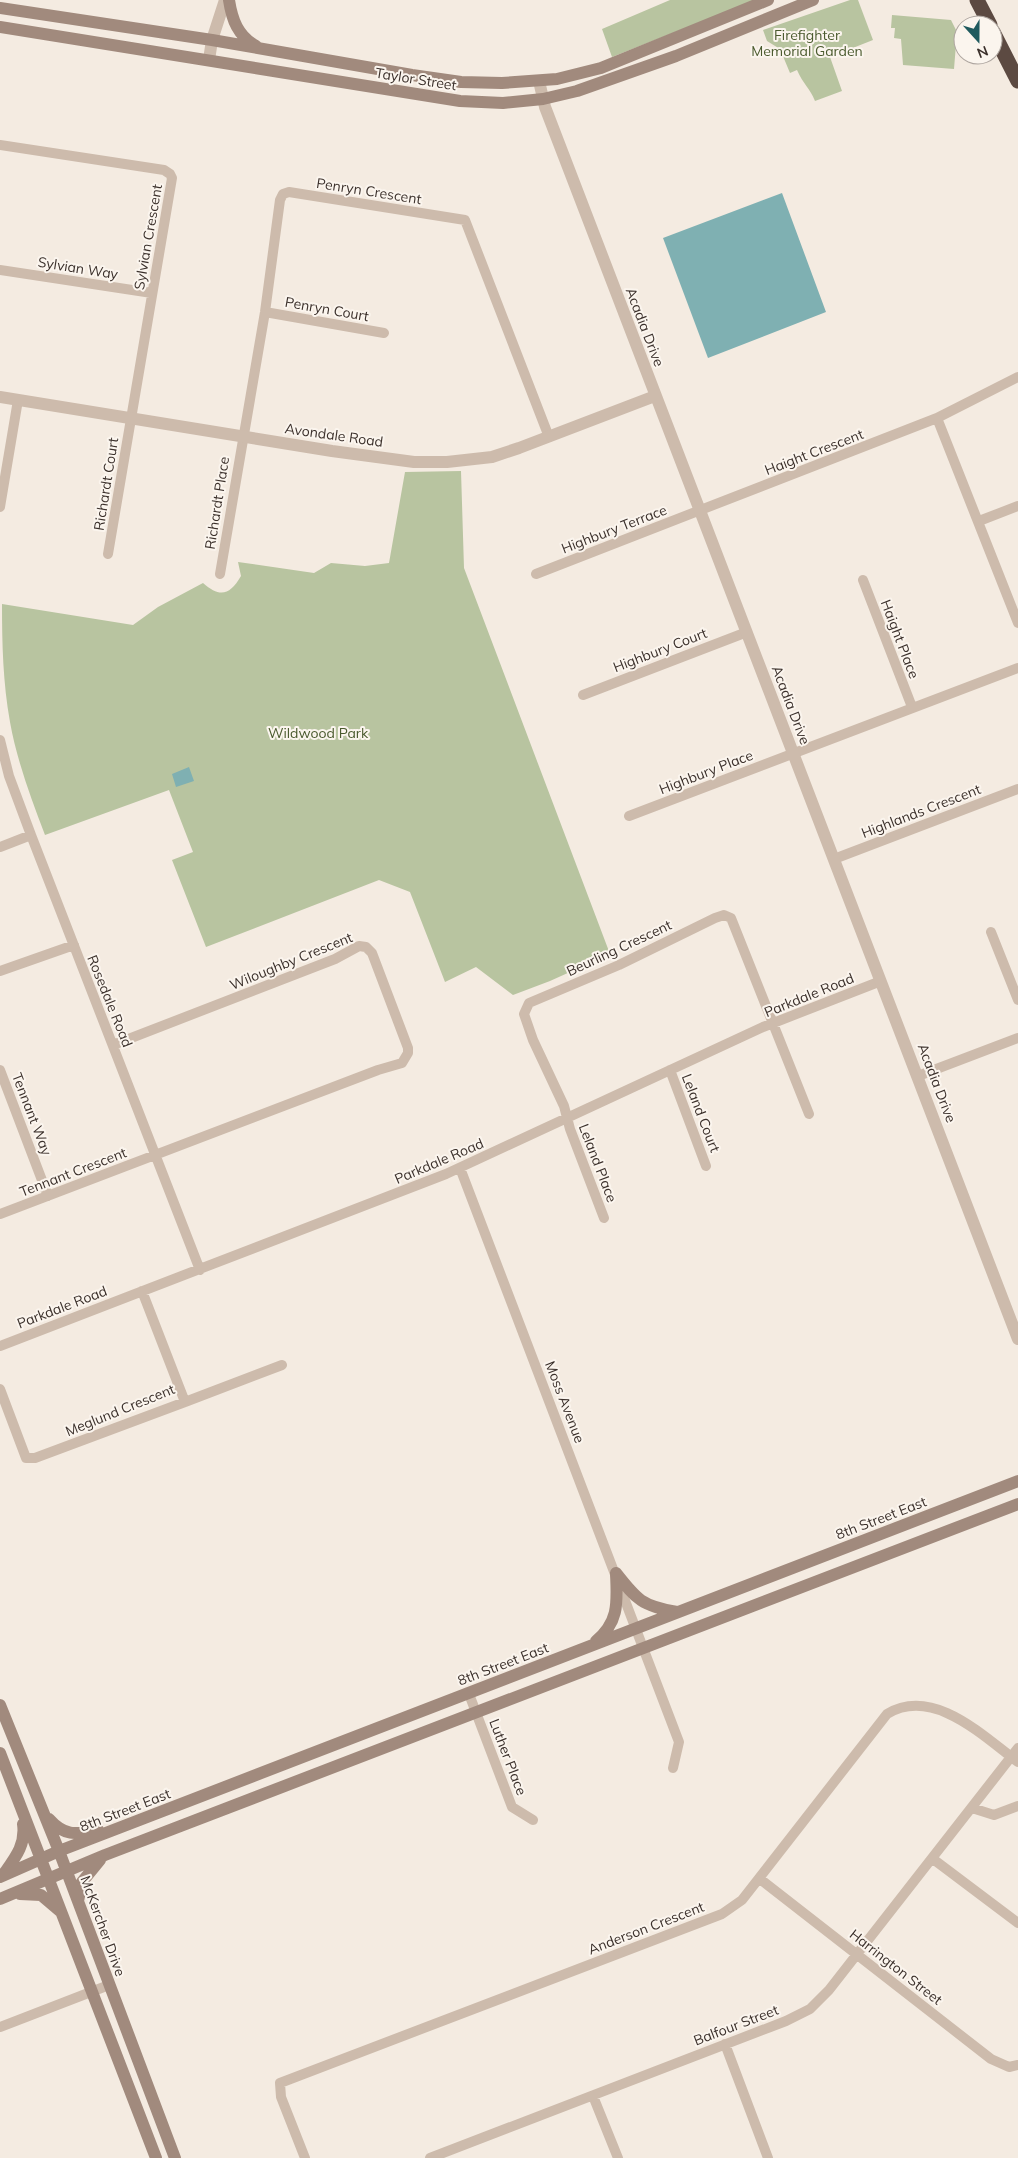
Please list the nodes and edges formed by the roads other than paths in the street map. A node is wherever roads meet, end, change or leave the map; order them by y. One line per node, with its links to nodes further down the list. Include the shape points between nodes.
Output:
1 (227, 0): 8 (street); 9 (main road, via 241,35)
2 (768, 0): 12 (main road, Taylor Street, via 612,64)
3 (813, 0): 14 (main road, Taylor Street, via 662,61)
4 (978, 2): 6 (highway)
5 (0, 8): 8 (main road, Taylor Street)
6 (985, 15)
7 (0, 27): 11 (main road, Taylor Street)
8 (212, 40): 9 (main road, Taylor Street); 11 (street)
9 (258, 48): 12 (main road, Taylor Street, via 461,82)
10 (1003, 52): 13 (highway)
11 (209, 60): 14 (main road, Taylor Street, via 460,101 503,103)
12 (539, 81): 14 (street, Acadia Drive)
13 (1018, 81)
14 (543, 100): 21 (street, Acadia Drive)
15 (0, 145): 17 (street, Sylvian Crescent, via 164,170 170,174 172,183)
16 (0, 270): 17 (street, Sylvian Way)
17 (152, 293): 24 (street, Sylvian Crescent)
18 (265, 312): 19 (street, Penryn Court); 26 (street, Penryn Crescent, via 283,194 289,192 465,220); 27 (street, Penryn Crescent)
19 (384, 333)
20 (1018, 377): 25 (street, Haight Crescent)
21 (655, 396): 26 (street, Avondale Road); 30 (street, Acadia Drive)
22 (0, 397): 23 (street, Avondale Road)
23 (18, 400): 24 (street, Avondale Road); 29 (street)
24 (132, 418): 27 (street, Avondale Road); 32 (street, Richardt Court)
25 (937, 418): 30 (street, Haight Crescent); 31 (street)
26 (549, 436): 27 (street, Avondale Road, via 492,457 447,462 396,460)
27 (243, 437): 33 (street, Richardt Place)
28 (1018, 506): 31 (street)
29 (0, 507)
30 (701, 510): 34 (street, Highbury Terrace); 37 (street, Acadia Drive)
31 (979, 522): 36 (street)
32 (108, 554)
33 (220, 574)
34 (536, 574)
35 (863, 580): 40 (street, Haight Place)
36 (1018, 623)
37 (747, 632): 39 (street, Highbury Court); 42 (street, Acadia Drive)
38 (1018, 668): 40 (street)
39 (583, 694)
40 (912, 707): 42 (street)
41 (0, 740): 45 (street, Rosedale Road, via 9,776)
42 (793, 753): 44 (street, Highbury Place); 47 (street, Acadia Drive)
43 (1018, 788): 47 (street, Highlands Crescent)
44 (629, 816)
45 (31, 835): 46 (street); 49 (street, Rosedale Road)
46 (0, 847)
47 (834, 859): 51 (street, Acadia Drive)
48 (992, 932): 52 (street)
49 (74, 945): 50 (street); 55 (street, Rosedale Road)
50 (0, 971)
51 (881, 981): 53 (street, Parkdale Road); 58 (street, Acadia Drive)
52 (1018, 1000)
53 (773, 1023): 57 (street, Parkdale Road); 59 (street); 60 (street, Beurling Crescent, via 734,922 724,916 529,1003 524,1014)
54 (1018, 1038): 58 (street)
55 (113, 1045): 61 (street, Rosedale Road); 61 (street, Wiloughby Crescent, via 335,959 359,946 372,953 406,1042 408,1053 402,1063)
56 (0, 1070): 64 (street, Tennant Way)
57 (670, 1070): 60 (street, Parkdale Road); 62 (street, Leland Court)
58 (918, 1076): 69 (street, Acadia Drive)
59 (809, 1114)
60 (567, 1118): 63 (street, Parkdale Road); 66 (street, Leland Place)
61 (156, 1155): 64 (street, Tennant Crescent); 67 (street, Rosedale Road)
62 (706, 1166)
63 (460, 1168): 67 (street, Parkdale Road); 76 (street, Moss Avenue)
64 (48, 1196): 65 (street, Tennant Crescent)
65 (0, 1214)
66 (604, 1218)
67 (200, 1270): 68 (street, Parkdale Road)
68 (142, 1292): 70 (street, Parkdale Road); 73 (street, Meglund Crescent)
69 (1018, 1339)
70 (0, 1346)
71 (282, 1365): 73 (street)
72 (0, 1388): 73 (street, Meglund Crescent, via 26,1458 35,1458)
73 (185, 1402)
74 (1018, 1481): 77 (main road, 8th Street East)
75 (1018, 1504): 80 (main road)
76 (616, 1573): 77 (main road, via 643,1603); 78 (street, Moss Avenue); 79 (main road, via 615,1618)
77 (678, 1612): 78 (main road, 8th Street East)
78 (636, 1628): 79 (main road, 8th Street East); 80 (street, Moss Avenue)
79 (591, 1646): 81 (main road, 8th Street East)
80 (643, 1648): 83 (main road); 86 (street, Moss Avenue, via 679,1742)
81 (469, 1694): 83 (street, Luther Place); 92 (main road, 8th Street East)
82 (0, 1705): 90 (main road, McKercher Drive)
83 (476, 1713): 91 (street, Luther Place, via 512,1807); 94 (main road)
84 (0, 1753): 87 (main road)
85 (1016, 1756): 89 (street, Balfour Street); 99 (street, Anderson Crescent, via 951,1713 913,1706 898,1707 886,1714)
86 (673, 1768)
87 (20, 1806): 95 (main road); 98 (main road, via 24,1834 20,1851)
88 (1018, 1806): 89 (street, via 994,1815)
89 (972, 1808): 96 (street, Balfour Street)
90 (43, 1812): 92 (main road, via 59,1830 76,1834); 93 (main road, McKercher Drive)
91 (534, 1820)
92 (132, 1823): 93 (main road, 8th Street East)
93 (59, 1851): 95 (main road, 8th Street East); 97 (main road, McKercher Drive)
94 (105, 1855): 97 (main road); 102 (main road, via 82,1882)
95 (40, 1859): 98 (main road, 8th Street East); 100 (main road)
96 (933, 1859): 104 (street); 105 (street, Balfour Street)
97 (67, 1872): 100 (main road); 102 (main road, McKercher Drive)
98 (1, 1877)
99 (760, 1879): 105 (street, Harrington Street); 115 (street, Anderson Crescent, via 742,1900 722,1914 280,2083 281,2097)
100 (49, 1880): 101 (main road); 103 (main road)
101 (5, 1897): 103 (main road, via 36,1893)
102 (78, 1901): 106 (main road, McKercher Drive)
103 (62, 1912): 107 (main road)
104 (1018, 1923)
105 (857, 1953): 109 (street, Balfour Street, via 810,2009); 110 (street, Harrington Street, via 991,2059 1009,2067)
106 (109, 1985): 107 (street); 114 (main road, McKercher Drive)
107 (92, 1992): 108 (street); 113 (main road)
108 (0, 2027)
109 (725, 2044): 111 (street, Balfour Street); 118 (street)
110 (1018, 2065)
111 (594, 2096): 112 (street, Balfour Street); 117 (street)
112 (455, 2154): 116 (street, Balfour Street)
113 (156, 2158)
114 (175, 2158)
115 (305, 2158)
116 (430, 2158)
117 (618, 2158)
118 (768, 2158)

